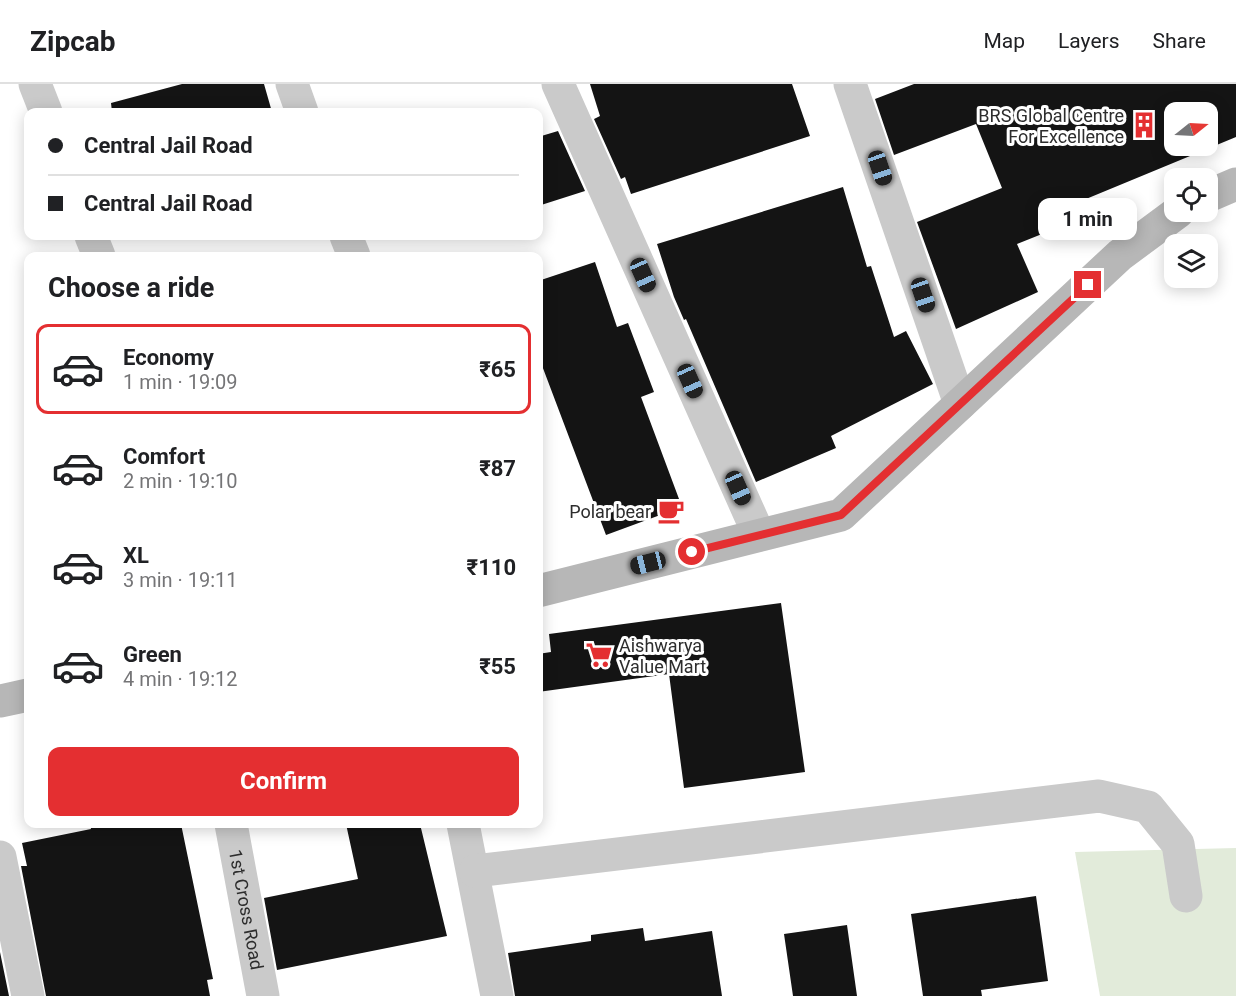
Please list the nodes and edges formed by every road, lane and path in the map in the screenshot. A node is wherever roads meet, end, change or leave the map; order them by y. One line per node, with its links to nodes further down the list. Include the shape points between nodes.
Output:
1 (35, 84): 5 (street)
2 (292, 84): 6 (street)
3 (558, 84): 11 (street)
4 (850, 84): 10 (street)
5 (44, 108)
6 (301, 108)
7 (1236, 184): 8 (main road)
8 (1218, 192)
9 (1165, 222): 10 (main road, via 1120,255)
10 (960, 404): 11 (main road, via 841,515)
11 (759, 535): 12 (main road)
12 (543, 590)
13 (24, 696): 14 (main road)
14 (0, 701)
15 (232, 828): 21 (street, 1st Cross Road)
16 (464, 828): 18 (street)
17 (0, 857): 20 (street)
18 (475, 871): 19 (street, via 1099,796 1148,807 1178,844); 22 (street)
19 (1186, 896)
20 (28, 996)
21 (263, 996)
22 (497, 996)

